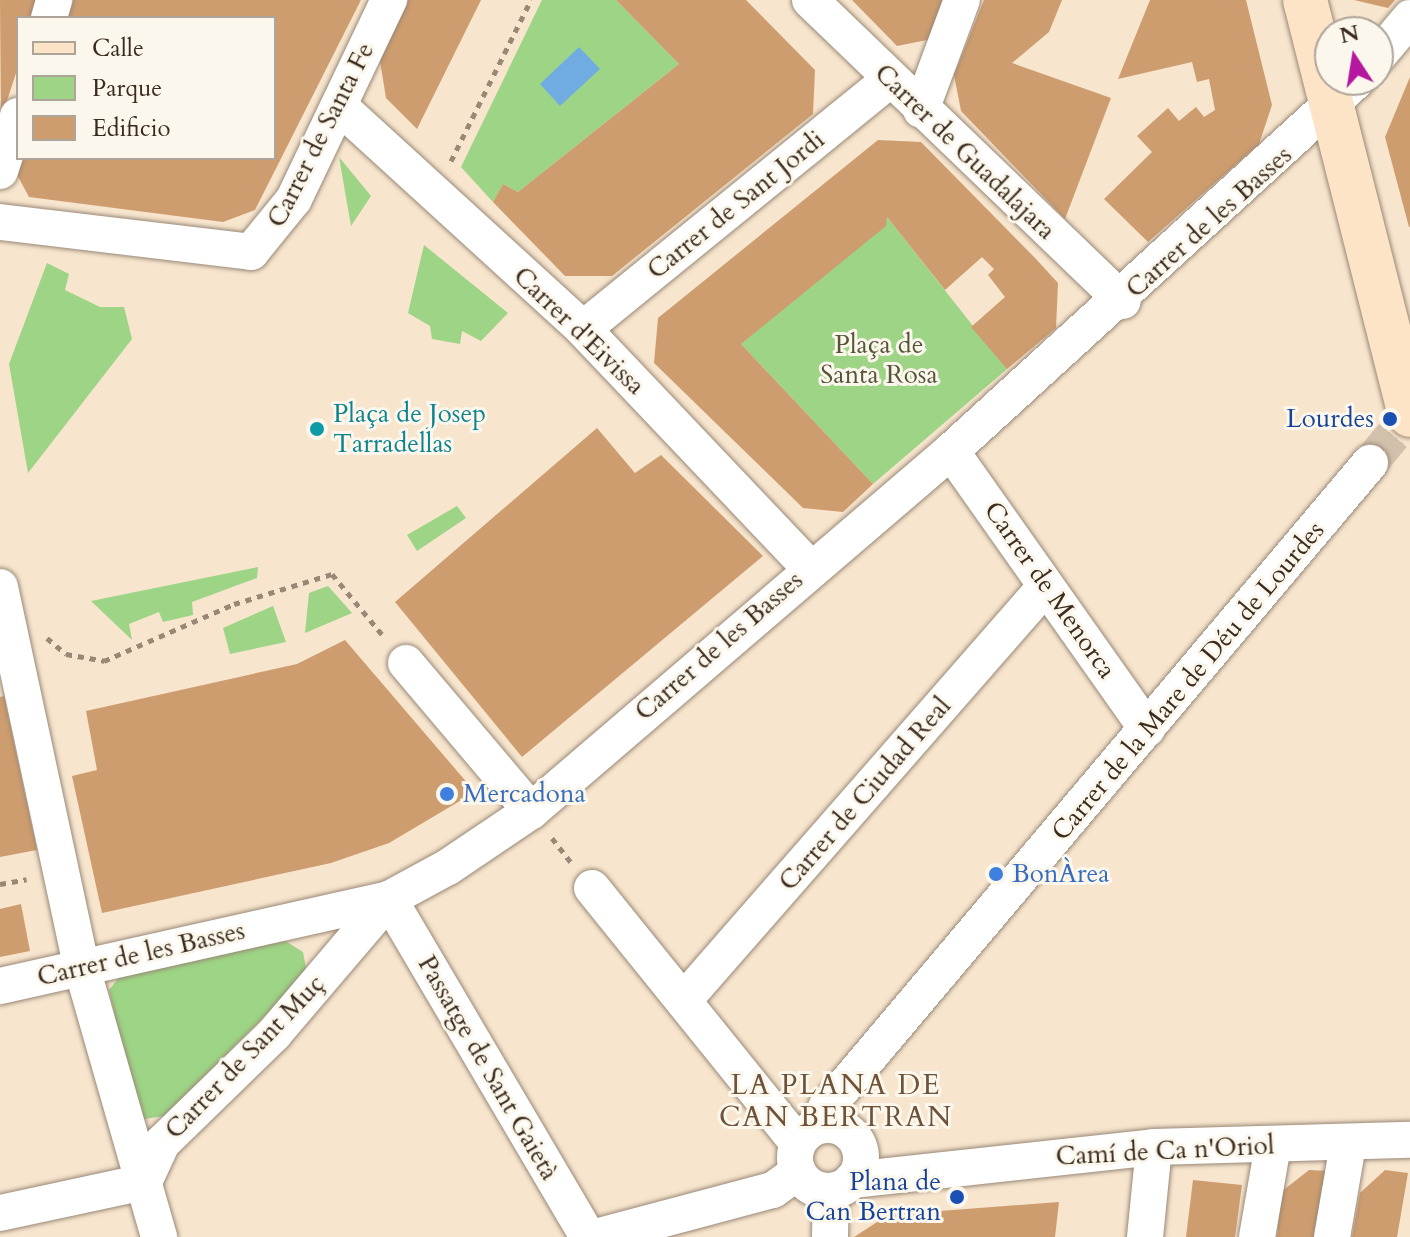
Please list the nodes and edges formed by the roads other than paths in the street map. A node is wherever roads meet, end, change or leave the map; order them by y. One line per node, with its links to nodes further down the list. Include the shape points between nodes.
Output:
1 (389, 0): 11 (street, Carrer de Santa Fe)
2 (810, 0): 8 (street, Carrer de Guadalajara)
3 (962, 0): 12 (street)
4 (1305, 0): 6 (main road)
5 (1410, 18): 7 (street)
6 (1314, 21)
7 (1394, 37)
8 (889, 80): 12 (street, Carrer de Guadalajara); 17 (street, Carrer de Sant Jordi)
9 (1343, 96): 16 (street, Carrer de les Basses)
10 (1345, 96): 18 (main road)
11 (339, 106): 15 (street, Carrer de Santa Fe, via 294,199 251,252); 17 (street, Carrer d'Eivissa)
12 (921, 110): 16 (street, Carrer de Guadalajara)
13 (16, 122): 14 (street)
14 (0, 171)
15 (0, 222)
16 (1123, 301): 19 (street, Carrer de les Basses)
17 (583, 329): 21 (street, Carrer d'Eivissa)
18 (1410, 415)
19 (951, 451): 21 (street, Carrer de les Basses); 23 (street, Carrer de Menorca)
20 (1370, 463): 25 (street, Carrer de la Mare de Déu de Lourdes)
21 (809, 567): 26 (street, Carrer de les Basses)
22 (0, 587): 29 (street)
23 (1045, 587): 25 (street, Carrer de Menorca); 31 (street, Carrer de Ciudad Real)
24 (406, 663): 26 (street)
25 (1147, 729): 34 (street, Carrer de la Mare de Déu de Lourdes, via 826,1108)
26 (531, 811): 28 (street, Carrer de les Basses)
27 (592, 888): 31 (street)
28 (389, 899): 29 (street, Carrer de les Basses); 39 (street, Carrer de Sant Muç, via 274,1034 162,1143); 43 (street, Passatge de Sant Gaietà)
29 (82, 968): 30 (street, Carrer de les Basses); 39 (street)
30 (0, 986)
31 (684, 1000): 34 (street)
32 (1410, 1125): 35 (street)
33 (1410, 1140): 35 (street, Camí de Ca n'Oriol)
34 (825, 1143): 38 (street, Camí de Ca n'Oriol); 40 (street); 40 (street); 44 (street, via 773,1190)
35 (1358, 1144): 36 (street, Camí de Ca n'Oriol); 48 (street)
36 (1273, 1145): 37 (street, Camí de Ca n'Oriol); 47 (street)
37 (1154, 1147): 38 (street, Camí de Ca n'Oriol); 46 (street)
38 (920, 1169): 40 (street, Camí de Ca n'Oriol)
39 (144, 1182): 41 (street); 42 (street)
40 (842, 1185): 45 (street)
41 (0, 1213)
42 (159, 1237)
43 (588, 1237)
44 (596, 1237)
45 (830, 1237)
46 (1145, 1237)
47 (1257, 1237)
48 (1332, 1237)

